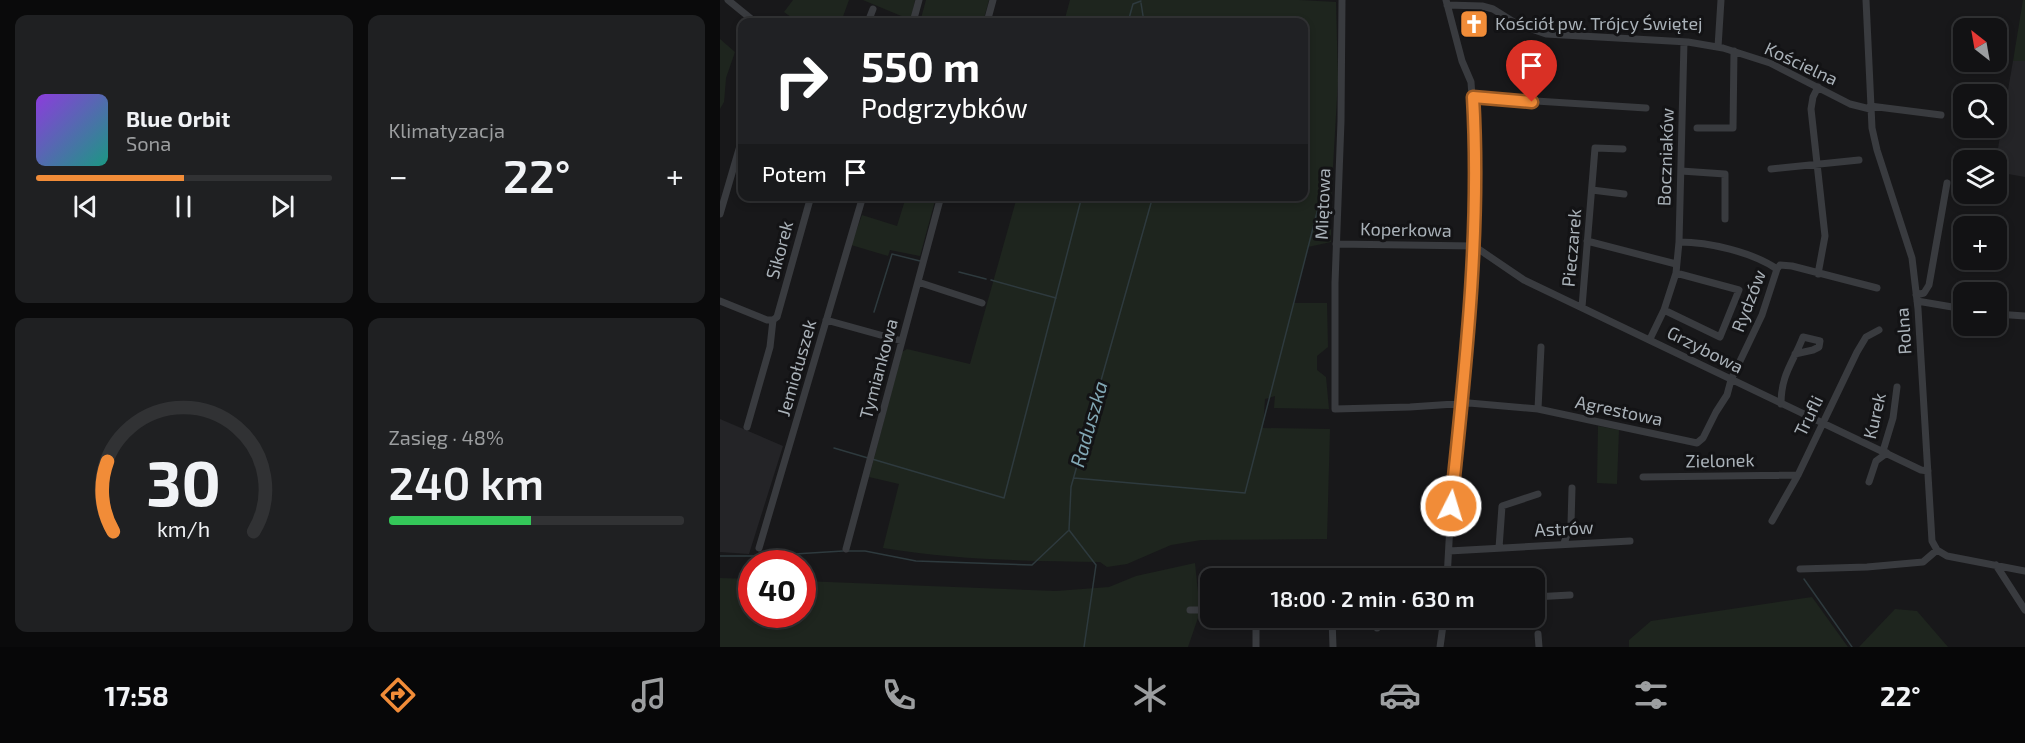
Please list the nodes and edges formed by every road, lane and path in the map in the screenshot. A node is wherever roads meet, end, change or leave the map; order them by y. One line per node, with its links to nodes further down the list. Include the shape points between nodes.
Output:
1 (728, 0): 9 (street)
2 (919, 0): 11 (street)
3 (993, 0): 12 (street)
4 (1342, 0): 38 (street, Miętowa)
5 (1721, 0): 14 (street)
6 (1866, 0): 18 (street, Rolna)
7 (1447, 3): 13 (street, Kościelna, via 1493,9 1517,24 1546,34); 17 (street)
8 (873, 9): 10 (street)
9 (750, 18)
10 (870, 18)
11 (914, 18)
12 (988, 18)
13 (1684, 42): 14 (street, Kościelna); 27 (street, Boczniaków)
14 (1718, 47): 15 (street, Kościelna)
15 (1734, 51): 16 (street, Kościelna, via 1770,63); 21 (street, via 1733,128)
16 (1818, 87): 18 (street, Kościelna, via 1850,104); 25 (street, via 1811,108)
17 (1473, 97): 19 (street); 39 (street)
18 (1870, 107): 20 (street, Kościelna); 46 (street, Rolna, via 1877,150 1912,258)
19 (1646, 108)
20 (1941, 115)
21 (1697, 128)
22 (1623, 149): 29 (street, Pieczarek, via 1596,147)
23 (738, 153): 34 (street)
24 (1860, 160): 25 (street)
25 (1816, 165): 26 (street); 43 (street, via 1825,236)
26 (1771, 169)
27 (1681, 171): 35 (street, via 1725,174); 37 (street, Boczniaków)
28 (1947, 183): 46 (street, via 1929,285)
29 (1592, 190): 30 (street, Pieczarek); 36 (street, Pieczarek)
30 (1624, 194)
31 (809, 201): 54 (street, Sikorek, via 780,312)
32 (862, 201): 55 (street, Jemiołuszek)
33 (940, 201): 44 (street, Tymiankowa)
34 (720, 214)
35 (1725, 219)
36 (1587, 242): 40 (street); 50 (street, Pieczarek)
37 (1679, 242): 40 (street, Boczniaków); 41 (street, via 1700,242)
38 (1336, 244): 39 (street, Koperkowa); 65 (street, Miętowa)
39 (1474, 246): 50 (street, Grzybowa, via 1524,280); 63 (street)
40 (1676, 264): 42 (street, Boczniaków)
41 (1778, 267): 43 (street, via 1792,266); 61 (street, Rydzów, via 1762,315)
42 (1676, 273): 51 (street, Boczniaków); 51 (street, via 1739,290 1720,337)
43 (1818, 274): 45 (street)
44 (918, 282): 48 (street); 58 (street, Tymiankowa)
45 (1877, 288)
46 (1917, 298): 49 (street); 72 (street, Rolna)
47 (720, 301): 54 (street)
48 (982, 303)
49 (1953, 306)
50 (1582, 307): 57 (street, Grzybowa)
51 (1664, 310): 57 (street, Boczniaków)
52 (2007, 315): 53 (street)
53 (2025, 316)
54 (773, 320): 68 (street, via 770,347)
55 (826, 320): 58 (street); 81 (street, Jemiołuszek)
56 (1879, 330): 67 (street, Trufli, via 1866,337)
57 (1650, 339): 61 (street, Grzybowa)
58 (902, 341): 83 (street, Tymiankowa)
59 (1541, 347): 66 (street)
60 (1795, 354): 64 (street, via 1784,375)
61 (1731, 380): 64 (street, Grzybowa); 66 (street, Agrestowa, via 1727,395 1697,443)
62 (1897, 387): 70 (street, Kurek)
63 (1462, 404): 65 (street, Agrestowa); 66 (street, Agrestowa); 84 (street)
64 (1780, 404): 67 (street, Grzybowa)
65 (1335, 409)
66 (1538, 409)
67 (1822, 424): 69 (street, Grzybowa); 73 (street, Trufli)
68 (747, 427)
69 (1873, 447): 70 (street, Grzybowa); 71 (street, Kurek)
70 (1885, 452): 71 (street, Kurek); 72 (street, Grzybowa)
71 (1876, 461): 75 (street, Kurek)
72 (1928, 471): 85 (street, Rolna, via 1931,537)
73 (1798, 474): 74 (street, Zielonek); 78 (street, Trufli)
74 (1643, 477)
75 (1869, 482)
76 (1572, 488): 80 (street, via 1571,524)
77 (1538, 494): 82 (street, Astrów, via 1502,506)
78 (1772, 521)
79 (1630, 541): 80 (street, Astrów)
80 (1564, 543): 82 (street, Astrów)
81 (759, 548)
82 (1499, 548): 84 (street, Astrów)
83 (846, 549)
84 (1449, 550): 87 (street)
85 (1937, 550): 86 (street, via 1947,556); 88 (street, via 1923,562)
86 (1995, 565): 89 (street); 94 (street)
87 (1448, 568)
88 (1800, 569)
89 (2025, 571)
90 (1570, 595): 91 (street)
91 (1545, 596)
92 (1190, 610): 93 (street)
93 (1200, 610)
94 (2025, 610)
95 (1256, 628): 99 (street)
96 (1332, 628): 100 (street)
97 (1443, 628): 101 (street)
98 (1538, 634): 102 (street)
99 (1256, 647)
100 (1333, 647)
101 (1440, 647)
102 (1539, 647)

